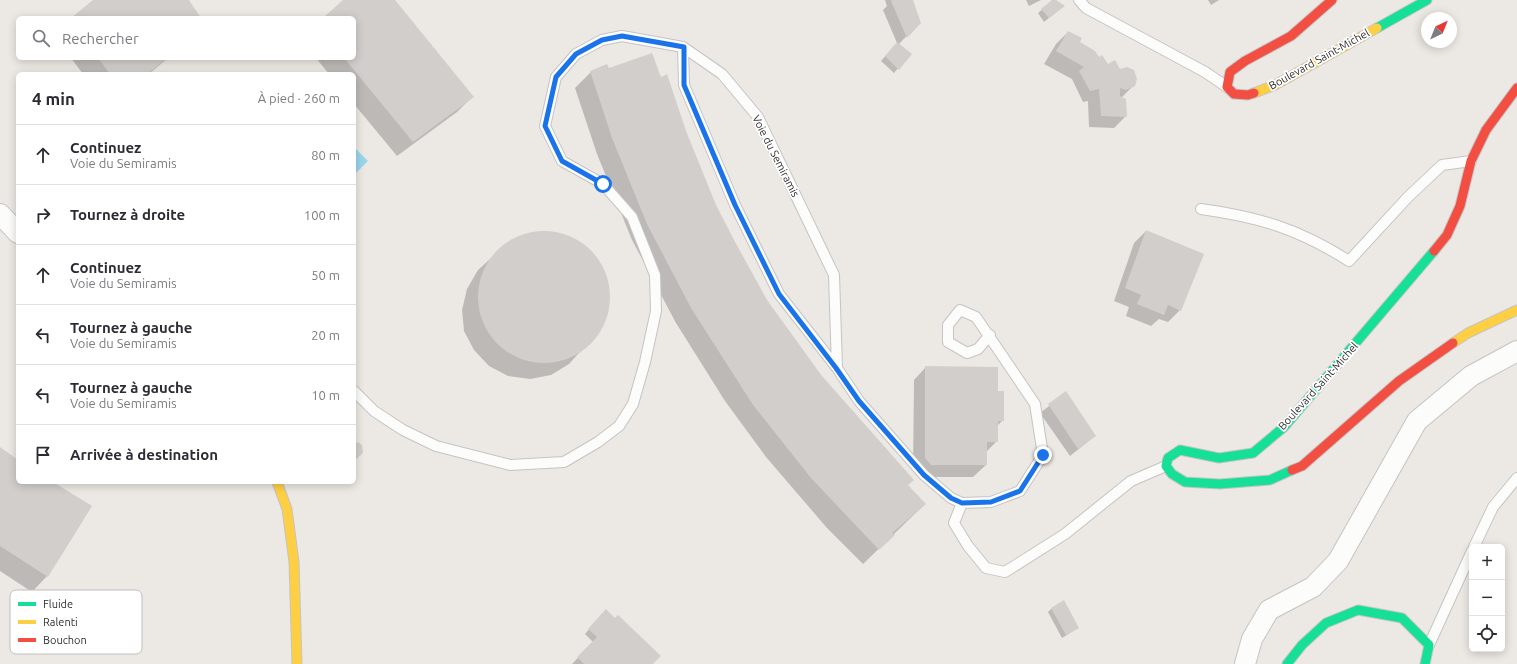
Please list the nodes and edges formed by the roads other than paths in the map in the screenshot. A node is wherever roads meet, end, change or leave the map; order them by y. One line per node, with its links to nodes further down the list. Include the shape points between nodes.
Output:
1 (1079, 0): 5 (lane, via 1086,8 1205,72)
2 (1332, 0): 5 (street, via 1291,36 1230,72)
3 (1427, 0): 5 (street, Boulevard Saint-Michel, via 1275,85 1248,96 1234,94)
4 (684, 47): 14 (lane, via 684,85 735,205 779,294); 14 (lane, Voie du Semiramis, via 722,74 758,117 834,275); 15 (lane, Voie du Semiramis, via 622,36 602,40 576,54 556,77 545,126 562,161 603,184 632,217 655,275 656,311 645,362 633,404 619,426 564,462 510,465 436,446 403,430 374,411)
5 (1227, 87)
6 (1517, 88): 7 (street, Boulevard Saint-Michel, via 1486,130)
7 (1471, 161): 8 (lane, via 1442,165 1349,261 1321,243 1291,229 1236,214); 16 (street, Boulevard Saint-Michel, via 1460,206 1447,235 1284,427 1253,453 1219,458 1180,450 1168,458)
8 (1201, 209)
9 (0, 214): 10 (street)
10 (16, 231)
11 (1517, 310): 16 (street, via 1468,333 1399,381 1302,466 1270,480 1220,484 1185,482 1172,474)
12 (990, 335): 12 (lane, via 976,317 960,310 948,325 948,342 966,353 978,349); 19 (lane, via 1035,404 1043,455 1020,491 991,502)
13 (1517, 351): 25 (street, via 1471,376 1417,421 1338,561 1313,586 1269,610 1252,639)
14 (836, 368): 19 (lane, via 859,401 924,475 951,498)
15 (356, 393)
16 (1166, 466): 19 (lane, via 1131,481 1065,534 1005,572 986,568 968,546 954,523)
17 (1517, 478): 20 (lane, via 1493,507)
18 (278, 484): 24 (street, via 287,509 294,562)
19 (962, 503)
20 (1475, 544)
21 (1469, 558): 22 (lane)
22 (1429, 645): 23 (street, via 1402,618 1358,610 1326,623); 26 (street)
23 (1289, 663)
24 (297, 664)
25 (1245, 664)
26 (1425, 664)

